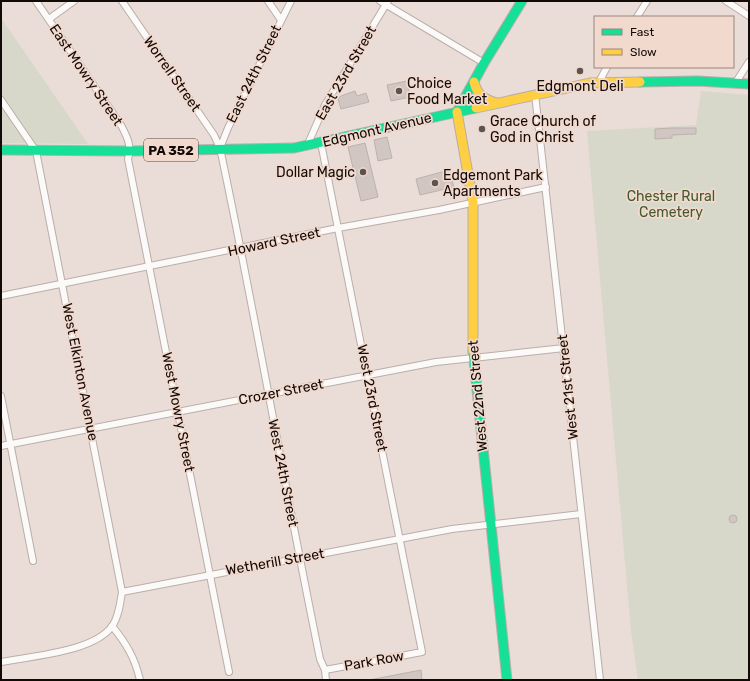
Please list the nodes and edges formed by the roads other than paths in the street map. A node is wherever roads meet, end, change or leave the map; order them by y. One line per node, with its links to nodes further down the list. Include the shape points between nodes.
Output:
1 (36, 1): 13 (street, East Mowry Street)
2 (74, 1): 13 (street)
3 (122, 1): 28 (street, Worrell Street, via 214,135)
4 (268, 1): 14 (street)
5 (291, 1): 14 (street, East 24th Street)
6 (380, 1): 10 (street)
7 (522, 1): 16 (main road)
8 (647, 1): 11 (street)
9 (726, 1): 12 (street)
10 (387, 3): 16 (street); 27 (street, East 23rd Street, via 325,105)
11 (638, 16)
12 (749, 16)
13 (49, 19): 31 (street, East Mowry Street, via 121,125 129,140)
14 (281, 20): 28 (street, East 24th Street)
15 (749, 62): 20 (street)
16 (484, 63): 18 (main road)
17 (606, 68): 19 (street)
18 (474, 82): 24 (main road, via 479,95 485,100); 25 (main road)
19 (599, 82): 20 (main road, Edgmont Avenue / PA 352); 22 (main road, Edgmont Avenue / PA 352)
20 (736, 82): 21 (main road, Edgmont Avenue / PA 352)
21 (749, 84)
22 (534, 94): 24 (main road, Edgmont Avenue / PA 352); 32 (street, West 21st Street)
23 (1, 100): 30 (street)
24 (497, 103): 25 (main road, Edgmont Avenue / PA 352)
25 (457, 112): 26 (main road, Edgmont Avenue / PA 352); 33 (main road, West 22nd Street)
26 (321, 143): 27 (main road, Edgmont Avenue / PA 352); 34 (street, West 23rd Street)
27 (307, 146): 28 (main road, Edgmont Avenue / PA 352)
28 (220, 148): 31 (main road, Edgmont Avenue / PA 352); 35 (street, West 24th Street)
29 (1, 150): 30 (main road, Edgmont Avenue / PA 352)
30 (36, 151): 31 (main road, Edgmont Avenue / PA 352); 37 (street, West Elkinton Avenue)
31 (130, 151): 36 (street, West Mowry Street, via 128,159)
32 (546, 187): 33 (street, Howard Street); 39 (street, West 21st Street)
33 (473, 202): 34 (street, Howard Street); 40 (main road, West 22nd Street)
34 (338, 228): 35 (street, Howard Street); 41 (street, West 23rd Street)
35 (241, 249): 36 (street, Howard Street); 42 (street, West 24th Street)
36 (150, 267): 37 (street, Howard Street); 44 (street, West Mowry Street)
37 (63, 284): 38 (street, Howard Street); 45 (street, West Elkinton Avenue)
38 (1, 296)
39 (564, 348): 40 (street, Crozer Street); 48 (street, West 21st Street)
40 (473, 359): 41 (street, Crozer Street, via 436,362); 49 (main road, West 22nd Street)
41 (367, 375): 42 (street, Crozer Street); 50 (street, West 23rd Street)
42 (268, 394): 44 (street, Crozer Street); 51 (street, West 24th Street)
43 (1, 396): 46 (street)
44 (179, 413): 45 (street, Crozer Street); 53 (street, West Mowry Street)
45 (91, 429): 46 (street, Crozer Street); 54 (street, West Elkinton Avenue)
46 (11, 444): 47 (street, Crozer Street); 52 (street)
47 (1, 446)
48 (581, 514): 49 (street, Wetherill Street); 63 (street, West 21st Street)
49 (490, 524): 50 (street, Wetherill Street); 62 (main road, West 22nd Street)
50 (399, 538): 51 (street, Wetherill Street); 56 (street, West 23rd Street)
51 (299, 558): 53 (street, Wetherill Street); 58 (street, West 24th Street, via 320,659)
52 (33, 561)
53 (210, 574): 54 (street, Wetherill Street); 59 (street, West Mowry Street)
54 (122, 592): 55 (street, via 120,608)
55 (112, 626): 57 (street, via 100,638 89,644); 60 (street, via 125,641 134,658)
56 (422, 652): 58 (street, Park Row)
57 (1, 662)
58 (325, 670): 61 (street, West 24th Street)
59 (229, 672)
60 (140, 680)
61 (326, 680)
62 (508, 680)
63 (600, 680)

